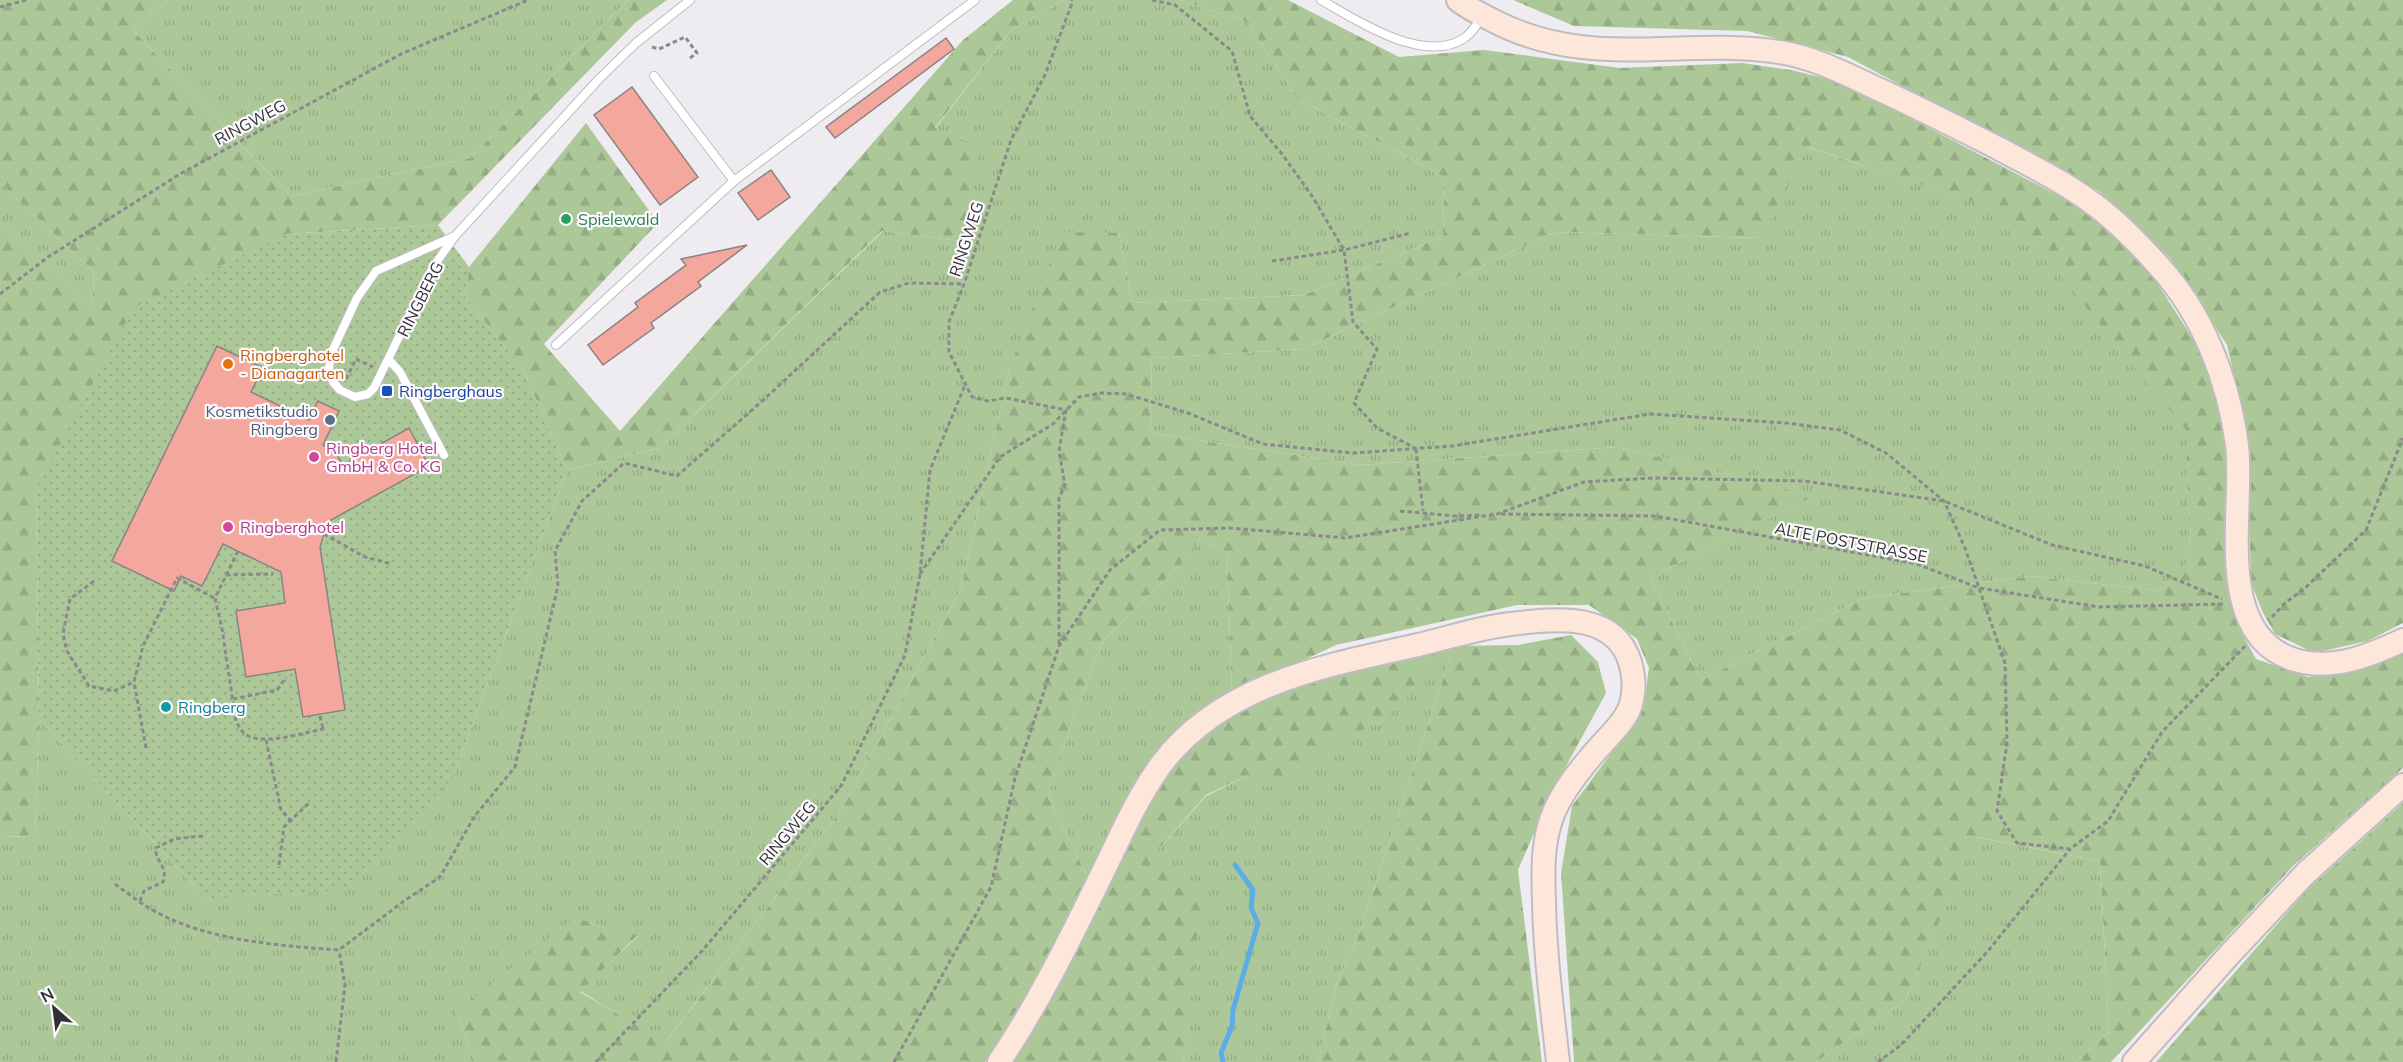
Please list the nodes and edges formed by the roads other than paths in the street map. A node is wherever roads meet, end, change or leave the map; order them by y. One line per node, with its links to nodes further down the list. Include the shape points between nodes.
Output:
1 (690, 0): 8 (lane, RINGBERG, via 636,42 599,79)
2 (975, 0): 7 (lane)
3 (1321, 0): 5 (lane, via 1397,39 1426,47 1463,39)
4 (1458, 0): 5 (main road)
5 (1483, 15): 12 (main road, via 1558,45 1641,51 1751,49 1806,59 1850,75 1924,111 2061,182 2097,206 2174,284 2212,350 2237,449 2241,601 2258,634 2286,657 2325,664 2365,656)
6 (654, 76): 7 (lane)
7 (734, 181): 9 (lane)
8 (455, 236): 10 (lane, RINGBERG, via 434,267); 10 (lane, RINGBERG, via 376,271 357,298 330,356 329,373 340,390 355,397 368,394)
9 (556, 345)
10 (389, 360): 11 (lane, via 400,372)
11 (444, 455)
12 (2403, 640)
13 (2403, 785): 16 (main road, via 2306,873)
14 (999, 1062): 15 (main road, via 1044,990 1152,778 1207,721 1257,690 1329,665 1497,625 1572,620 1610,632 1621,644 1629,658 1634,688 1621,723 1578,774 1552,816 1546,838 1545,946)
15 (1558, 1062)
16 (2134, 1062)

